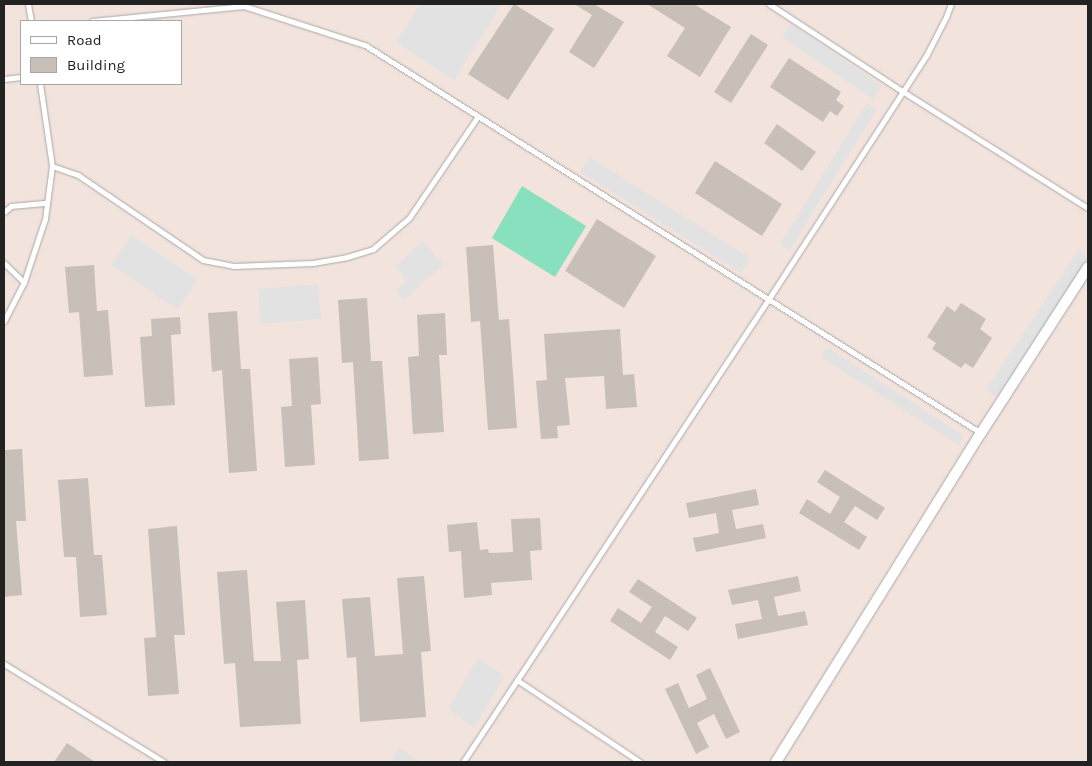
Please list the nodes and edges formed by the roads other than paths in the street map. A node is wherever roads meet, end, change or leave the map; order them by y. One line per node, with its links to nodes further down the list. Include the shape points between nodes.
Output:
1 (28, 4): 4 (lane)
2 (769, 4): 9 (lane)
3 (951, 4): 9 (lane, via 926,56)
4 (31, 20)
5 (102, 20): 10 (lane, via 244,6 365,45)
6 (20, 77): 7 (lane)
7 (4, 79)
8 (40, 85): 11 (lane)
9 (902, 91): 13 (lane); 18 (lane)
10 (478, 116): 11 (lane, via 409,218 373,249 313,263 233,266 203,260 78,175); 18 (lane)
11 (52, 166): 12 (lane)
12 (47, 203): 14 (lane, via 11,206); 17 (lane)
13 (1088, 208)
14 (4, 212)
15 (4, 263): 17 (lane)
16 (1088, 267): 20 (street)
17 (24, 282): 19 (lane)
18 (768, 300): 20 (lane); 22 (lane)
19 (4, 321)
20 (980, 433): 26 (street)
21 (4, 664): 23 (lane)
22 (517, 680): 24 (lane); 25 (lane)
23 (164, 762)
24 (463, 762)
25 (640, 762)
26 (776, 762)

